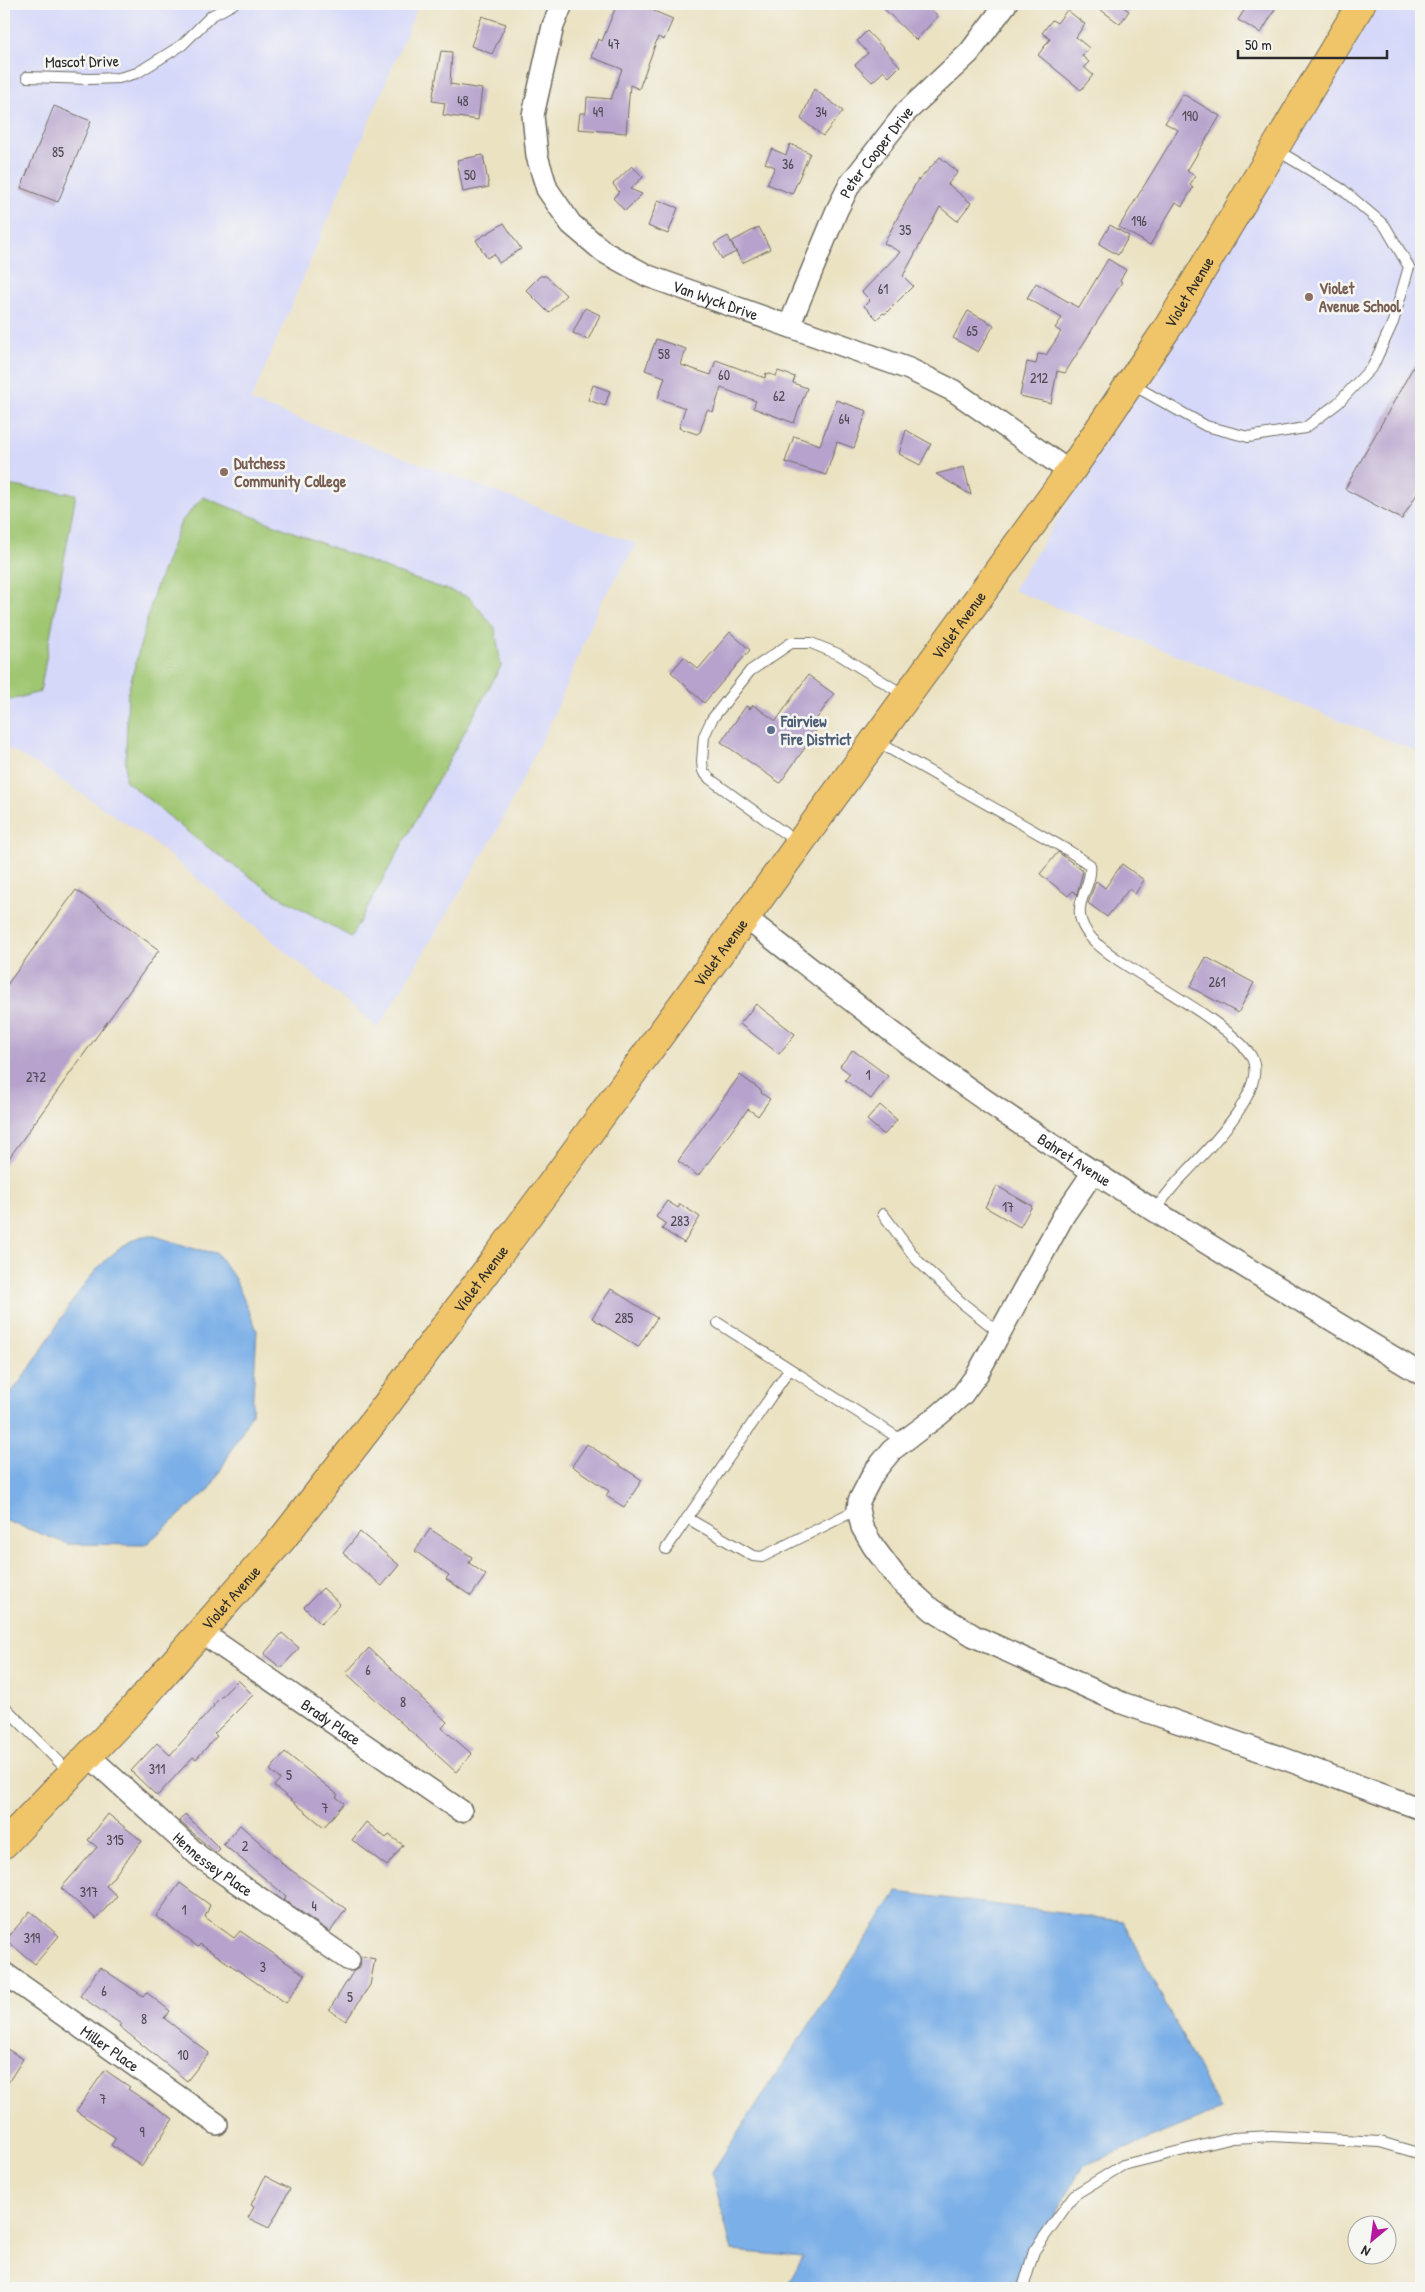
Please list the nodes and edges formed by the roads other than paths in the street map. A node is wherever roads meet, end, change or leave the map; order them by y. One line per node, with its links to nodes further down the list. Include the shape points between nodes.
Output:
1 (234, 4): 5 (lane, Mascot Drive, via 211,16 182,45 137,73 90,80)
2 (562, 4): 7 (street, Van Wyck Drive, via 553,26 533,115 537,156 547,189 571,224 604,252 648,276)
3 (1006, 4): 7 (street, Peter Cooper Drive, via 969,53 906,112 850,184)
4 (1361, 4): 6 (main road, Violet Avenue)
5 (27, 77)
6 (1274, 149): 8 (main road, Violet Avenue, via 1168,327); 8 (lane, via 1343,190 1386,226 1410,268 1393,322 1373,366 1338,403 1305,428 1248,437 1206,426)
7 (789, 326): 9 (street, Van Wyck Drive, via 909,369 954,391)
8 (1130, 384): 9 (main road, Violet Avenue)
9 (1070, 472): 10 (main road, Violet Avenue)
10 (907, 696): 11 (main road, Violet Avenue); 12 (lane, via 838,654 811,643 792,642 750,671 712,719 704,736 703,771)
11 (875, 741): 12 (main road, Violet Avenue); 15 (lane, via 1090,865 1092,875 1081,900 1081,920 1092,938 1118,960 1229,1033 1251,1056 1254,1070 1249,1092 1238,1111)
12 (799, 844): 13 (main road, Violet Avenue)
13 (746, 918): 14 (street, Bahret Avenue, via 936,1066); 25 (main road, Violet Avenue, via 381,1412 283,1538)
14 (1094, 1171): 15 (street, Bahret Avenue); 18 (street, via 1064,1215)
15 (1154, 1210): 20 (street, Bahret Avenue)
16 (883, 1214): 18 (lane, via 917,1260)
17 (718, 1323): 19 (lane)
18 (1000, 1333): 21 (street, via 962,1395)
19 (788, 1370): 21 (lane); 23 (lane)
20 (1421, 1374)
21 (903, 1441): 22 (street, via 874,1472)
22 (858, 1509): 23 (lane, via 762,1557 753,1556); 28 (street, via 862,1527 897,1578 932,1610 974,1636 1122,1703)
23 (687, 1518): 24 (lane)
24 (666, 1549)
25 (201, 1632): 27 (main road, Violet Avenue); 29 (street, Brady Place)
26 (4, 1706): 27 (lane)
27 (80, 1764): 30 (main road, Violet Avenue); 31 (street, Hennessey Place, via 200,1857)
28 (1421, 1809)
29 (461, 1811)
30 (4, 1844)
31 (349, 1960)
32 (4, 1974): 33 (street, Miller Place)
33 (217, 2124)
34 (1421, 2154): 35 (lane, via 1380,2142 1252,2137 1233,2138 1123,2165 1074,2195 1034,2251)
35 (1023, 2288)

